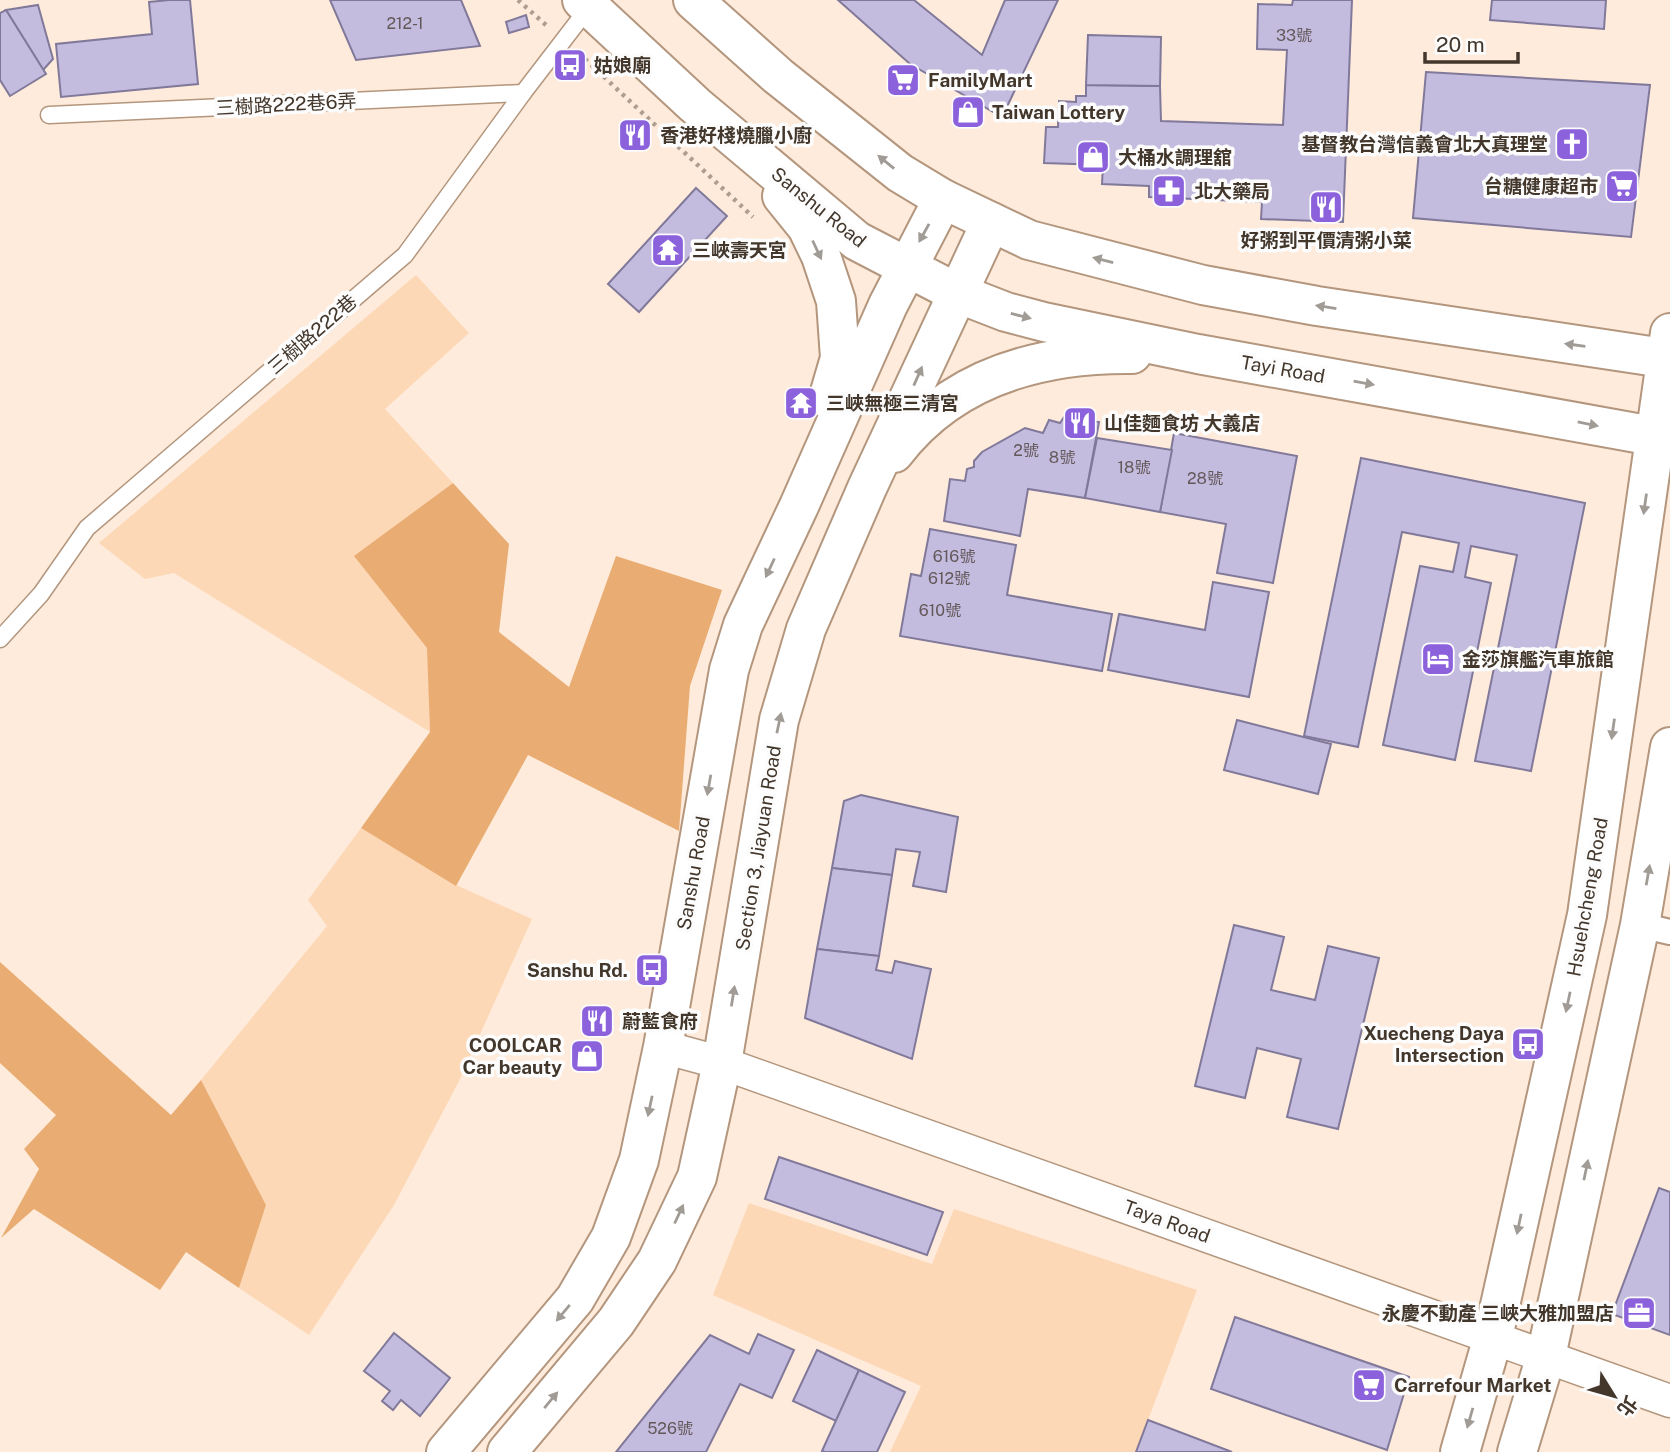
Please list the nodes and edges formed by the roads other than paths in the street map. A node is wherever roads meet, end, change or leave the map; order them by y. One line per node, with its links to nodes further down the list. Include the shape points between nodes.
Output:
1 (692, 0): 6 (street, one-way to 1, via 890,165)
2 (588, 2): 3 (lane, 三樹路222巷); 4 (street, Sanshu Road)
3 (523, 93): 5 (lane, 三樹路222巷6弄); 15 (lane, 三樹路222巷, via 405,255 86,528 41,594)
4 (695, 105): 8 (street, Sanshu Road, via 857,241); 14 (street, one-way to 14, via 807,228 836,301 840,358)
5 (49, 115)
6 (943, 199): 7 (street); 8 (street, Sanshu Road, one-way to 8)
7 (991, 222): 9 (street, Section 3, Jiayuan Road); 10 (street, one-way to 7, via 1317,306 1203,285 1029,240)
8 (905, 267): 9 (street, Tayi Road); 14 (street, Sanshu Road)
9 (957, 293): 11 (street, Tayi Road, one-way to 11, via 1006,312); 13 (street, Section 3, Jiayuan Road, one-way to 9)
10 (1669, 350): 12 (street, Hsuehcheng Road)
11 (1198, 354): 12 (street, Tayi Road, one-way to 12); 13 (street, via 1104,354 1036,364 975,384 944,402 910,432)
12 (1662, 438): 20 (street, Hsuehcheng Road, one-way to 20, via 1587,915)
13 (867, 488): 19 (street, Section 3, Jiayuan Road, one-way to 13, via 779,720 806,629)
14 (799, 506): 18 (street, Sanshu Road, one-way to 18, via 743,625 729,670)
15 (0, 639)
16 (1670, 747): 17 (street, one-way to 16)
17 (1655, 928): 21 (street, one-way to 17)
18 (663, 1047): 19 (street, Taya Road); 23 (street, Sanshu Road, one-way to 23, via 639,1160 611,1237 575,1299)
19 (722, 1063): 20 (street, Taya Road); 24 (street, Section 3, Jiayuan Road, one-way to 19, via 616,1322 657,1261 697,1177)
20 (1493, 1337): 21 (street, Taya Road); 25 (street, Hsuehcheng Road, one-way to 25)
21 (1546, 1356): 22 (street, Taya Road); 26 (street)
22 (1670, 1401)
23 (446, 1452)
24 (507, 1452)
25 (1460, 1452)
26 (1517, 1452)

